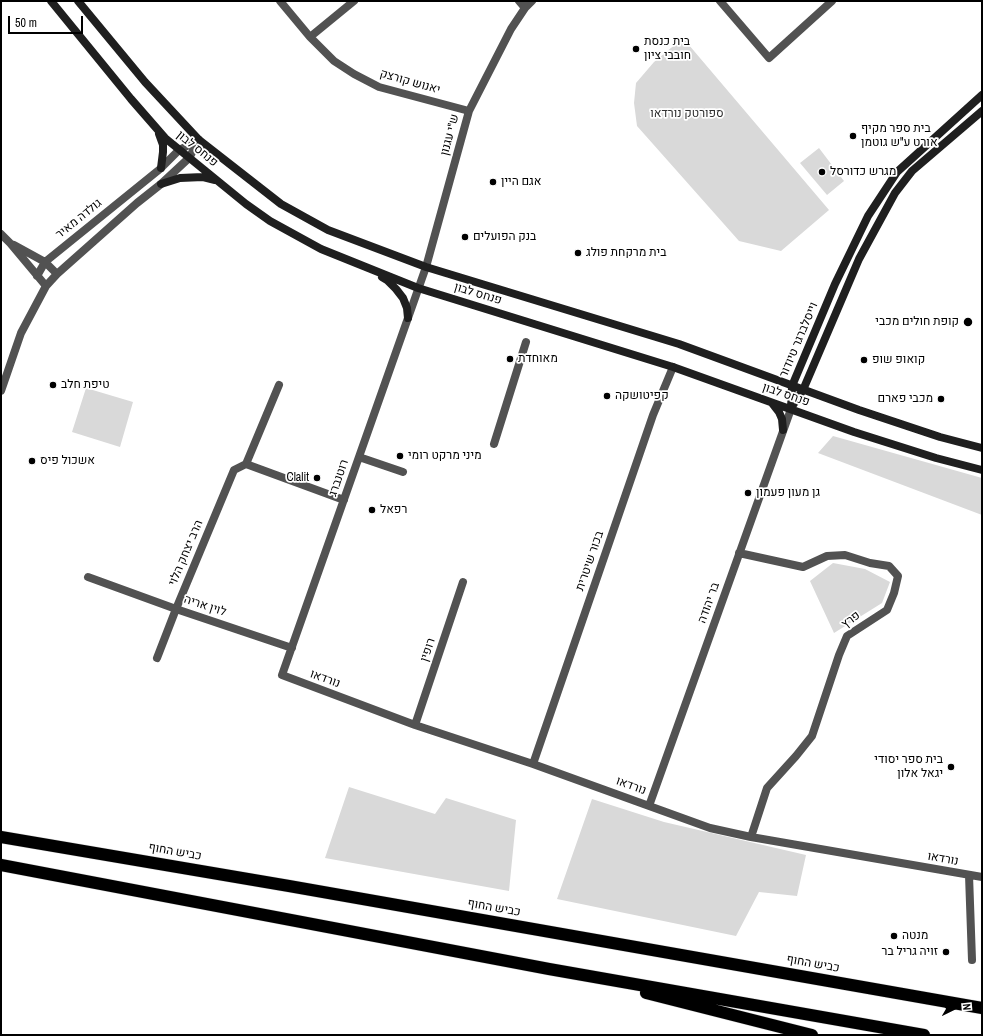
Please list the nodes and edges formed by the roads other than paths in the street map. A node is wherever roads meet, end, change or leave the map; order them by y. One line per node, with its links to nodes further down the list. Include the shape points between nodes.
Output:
1 (50, 1): 14 (main road, פנחס לבון)
2 (78, 1): 15 (main road, פנחס לבון, via 144,82)
3 (280, 1): 10 (street, יאנוש קורצק)
4 (354, 1): 10 (street)
5 (519, 1): 9 (street)
6 (532, 1): 9 (street, ש"י עגנון)
7 (720, 1): 8 (street, via 769,58)
8 (832, 1)
9 (524, 8): 12 (street, ש"י עגנון)
10 (310, 37): 12 (street, יאנוש קורצק, via 334,61 379,87)
11 (982, 96): 36 (main road, וייסלברגר טיודור, via 896,172 868,216 835,284)
12 (469, 111): 26 (street, ש"י עגנון)
13 (982, 111): 37 (main road, וייסלברגר טיודור, via 912,171 895,193 859,259)
14 (157, 129): 16 (main road, פנחס לבון); 18 (main road, via 163,145)
15 (199, 140): 16 (street, גולדה מאיר); 17 (street); 26 (main road, פנחס לבון, via 281,204 328,230)
16 (179, 150): 17 (main road, פנחס לבון); 18 (street, גולדה מאיר)
17 (189, 158): 19 (main road, פנחס לבון); 20 (street)
18 (161, 168): 21 (street, גולדה מאיר)
19 (218, 181): 20 (main road, via 192,177); 27 (main road, פנחס לבון, via 270,221 321,249)
20 (161, 184): 22 (street)
21 (129, 194): 22 (street); 25 (street, גולדה מאיר)
22 (137, 203): 28 (street)
23 (1, 234): 24 (street)
24 (10, 243): 25 (street); 29 (street)
25 (45, 262): 28 (street); 29 (street, גולדה מאיר)
26 (426, 267): 31 (street, ש"י עגנון); 36 (main road, פנחס לבון, via 679,344)
27 (370, 269): 31 (main road, פנחס לבון); 32 (main road, via 387,280 403,298)
28 (57, 274): 30 (street)
29 (37, 276): 30 (street)
30 (46, 286): 38 (street, via 21,333)
31 (418, 288): 32 (street, רוטנברג); 34 (main road, פנחס לבון)
32 (408, 318): 44 (street, רוטנברג)
33 (526, 342): 42 (street)
34 (672, 367): 39 (main road, פנחס לבון); 57 (street, בכור שיטרית, via 653,415)
35 (279, 385): 45 (street, הרב יצחק הלוי)
36 (792, 386): 37 (main road, פנחס לבון); 40 (main road, וייסלברגר טיודור)
37 (803, 390): 40 (main road, וייסלברגר טיודור); 43 (main road, פנחס לבון, via 940,437)
38 (1, 391)
39 (772, 403): 40 (main road, פנחס לבון); 41 (main road, via 779,412)
40 (791, 409): 41 (street, בר יהודה); 46 (main road, פנחס לבון, via 854,432)
41 (784, 430): 49 (street, בר יהודה)
42 (494, 444)
43 (982, 448)
44 (359, 458): 47 (street); 48 (street, רוטנברג)
45 (246, 464): 48 (street); 52 (street, הרב יצחק הלוי, via 234,470)
46 (982, 470)
47 (402, 472)
48 (344, 500): 53 (street, רוטנברג)
49 (739, 554): 58 (street, בר יהודה); 60 (street, פרץ, via 803,567 827,556 845,555 889,566 898,576 887,610 847,636 812,736 767,788)
50 (88, 577): 52 (street, לוין אריה)
51 (463, 582): 56 (street, רופין)
52 (176, 610): 53 (street, לוין אריה); 54 (street, הרב יצחק הלוי)
53 (292, 648): 55 (street, רוטנברג)
54 (157, 658)
55 (282, 675): 56 (street, נורדאו)
56 (415, 725): 57 (street, נורדאו)
57 (533, 764): 58 (street, נורדאו)
58 (649, 806): 60 (street, נורדאו, via 710,828)
59 (1, 837): 66 (highway, כביש החוף)
60 (751, 837): 62 (street, נורדאו)
61 (1, 865): 65 (highway)
62 (969, 875): 63 (street, נורדאו); 64 (street)
63 (982, 878)
64 (972, 960)
65 (550, 969): 67 (highway); 68 (highway)
66 (982, 1008)
67 (812, 1035)
68 (924, 1035)

